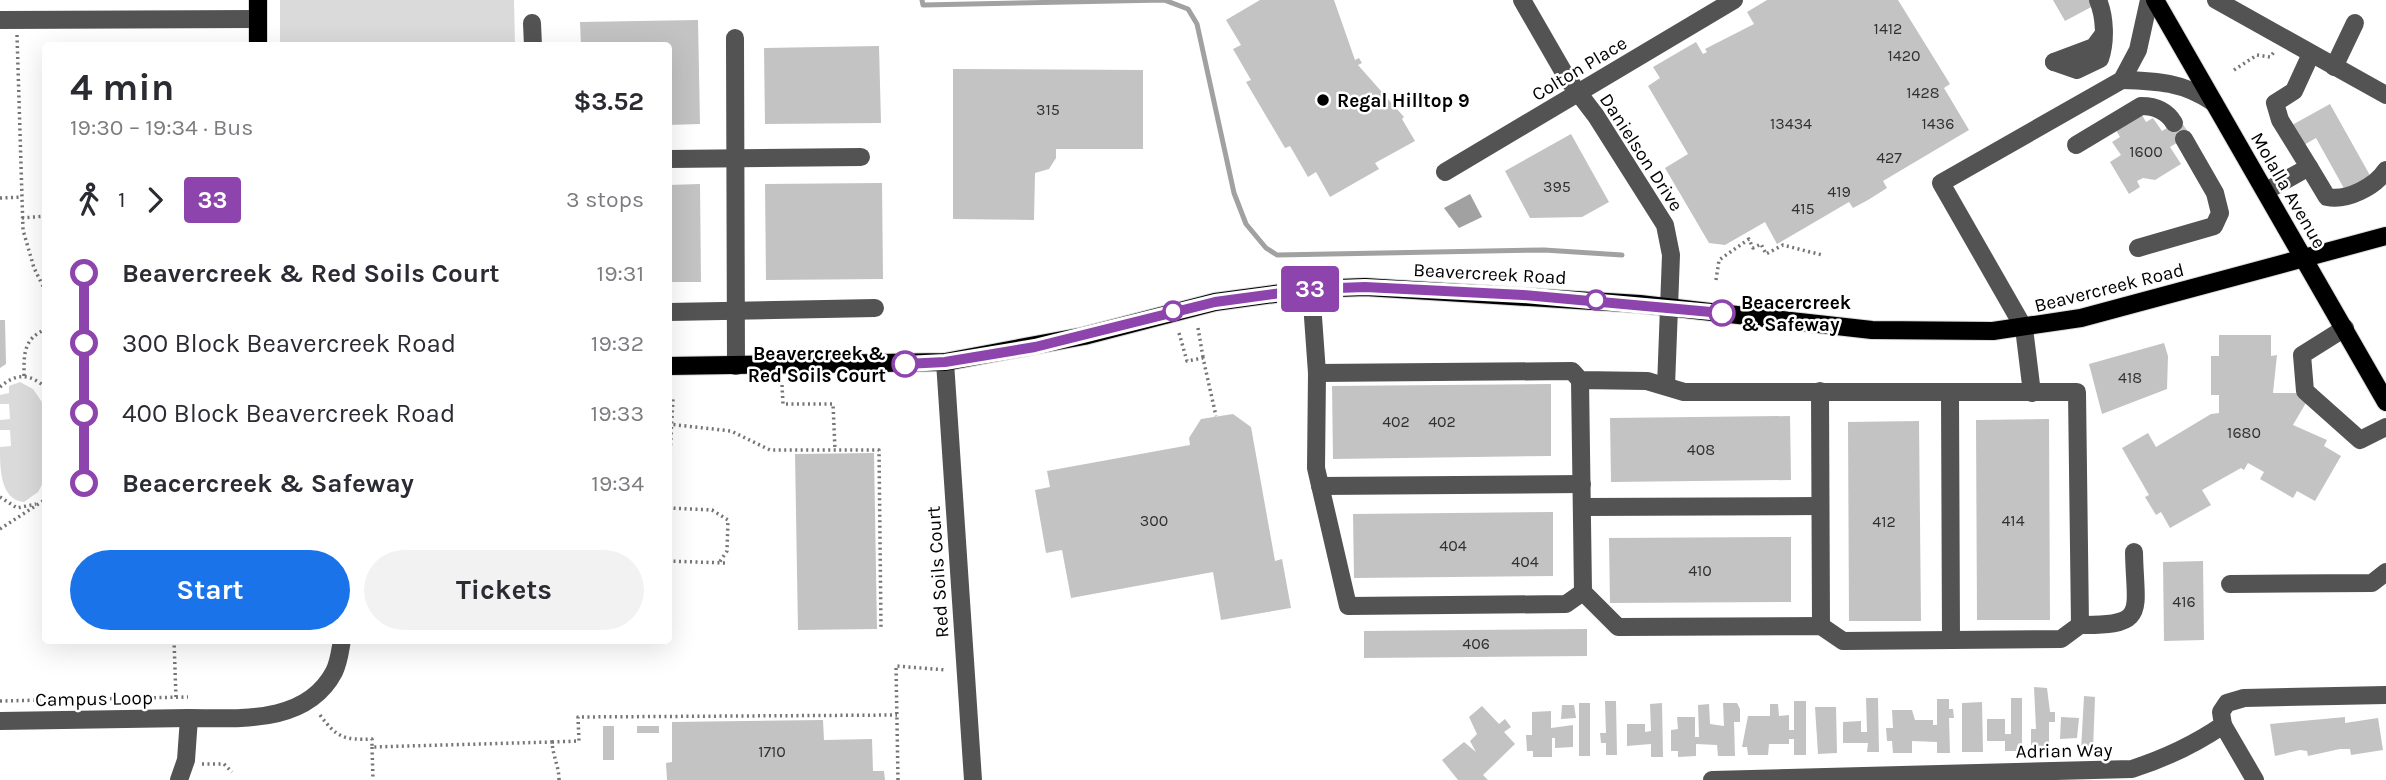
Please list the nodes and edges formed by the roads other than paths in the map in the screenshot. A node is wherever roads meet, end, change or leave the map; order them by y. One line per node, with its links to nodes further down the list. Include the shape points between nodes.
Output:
1 (258, 0): 8 (main road)
2 (1521, 0): 19 (street, Danielson Drive)
3 (1734, 0): 19 (street, Colton Place)
4 (2098, 0): 16 (street, via 2103,35 2094,47)
5 (2149, 0): 18 (street, via 2138,50)
6 (2155, 0): 21 (main road, Molalla Avenue)
7 (2216, 0): 15 (street)
8 (258, 19): 9 (street); 13 (main road)
9 (0, 20)
10 (532, 23): 14 (street)
11 (2356, 23): 17 (street)
12 (735, 38): 25 (street)
13 (258, 42)
14 (533, 42)
15 (2311, 54): 17 (street); 26 (street, via 2294,91 2275,103 2280,120)
16 (2054, 62)
17 (2334, 67): 20 (street)
18 (2122, 79): 21 (street, via 2173,82); 38 (street, via 1941,183)
19 (1578, 93): 28 (street, Colton Place); 34 (street, Danielson Drive, via 1665,225 1671,256)
20 (2386, 95)
21 (2214, 103): 29 (main road, Molalla Avenue)
22 (2076, 145): 31 (street, via 2141,106 2153,106 2170,116 2215,193 2220,213 2214,226)
23 (861, 157): 25 (street)
24 (672, 159): 25 (street)
25 (736, 160): 36 (street)
26 (2309, 167): 27 (street, via 2327,197 2333,198 2364,189); 29 (street)
27 (2386, 170)
28 (1445, 172)
29 (2266, 191): 32 (main road, Molalla Avenue)
30 (2386, 236): 32 (main road, Beavercreek Road)
31 (2138, 248)
32 (2305, 258): 38 (main road, Beavercreek Road, via 2081,318); 39 (main road, Molalla Avenue)
33 (1311, 289): 34 (main road, Beavercreek Road, via 1420,289); 40 (main road, Beavercreek Road, via 1215,302 1084,336); 43 (street)
34 (1670, 306): 38 (main road, Beavercreek Road, via 1871,330 1957,333); 45 (street, Danielson Drive)
35 (875, 308): 36 (street)
36 (737, 311): 37 (street); 42 (street)
37 (672, 312)
38 (2024, 328): 48 (street)
39 (2344, 328): 49 (main road, Molalla Avenue); 50 (street, via 2302,355 2305,391 2360,440)
40 (945, 362): 42 (main road, Beavercreek Road); 69 (street, Red Soils Court)
41 (672, 366): 42 (main road, Beavercreek Road)
42 (736, 366)
43 (1317, 373): 44 (street, via 1572,371); 52 (street)
44 (1580, 380): 45 (street, via 1647,381); 51 (street)
45 (1666, 386): 46 (street, via 1684,392)
46 (1820, 391): 47 (street); 53 (street)
47 (1950, 393): 48 (street); 61 (street)
48 (2032, 393): 59 (street, via 2077,392)
49 (2386, 402)
50 (2386, 427)
51 (1582, 484): 52 (street); 54 (street)
52 (1320, 486): 58 (street, via 1348,606 1566,604)
53 (1820, 506): 54 (street); 60 (street)
54 (1582, 507): 58 (street)
55 (2134, 552): 59 (street, via 2135,610 2128,621 2116,626)
56 (2386, 572): 57 (street, via 2372,583)
57 (2230, 584)
58 (1583, 592): 60 (street, via 1618,627)
59 (2080, 625): 61 (street, via 2061,639)
60 (1821, 626): 61 (street, via 1843,641)
61 (1951, 640)
62 (340, 644): 64 (street, Campus Loop, via 333,674 298,705 267,716)
63 (2386, 695): 66 (street, Adrian Way, via 2244,698 2227,703 2221,712)
64 (189, 718): 65 (street, Campus Loop); 68 (street, via 186,760)
65 (0, 721)
66 (2223, 725): 67 (street, Adrian Way, via 2174,755 2132,769); 72 (street)
67 (1975, 776): 71 (street, Adrian Way)
68 (179, 780)
69 (973, 780)
70 (1712, 780): 71 (street, Adrian Way)
71 (1733, 780)
72 (2255, 780)

